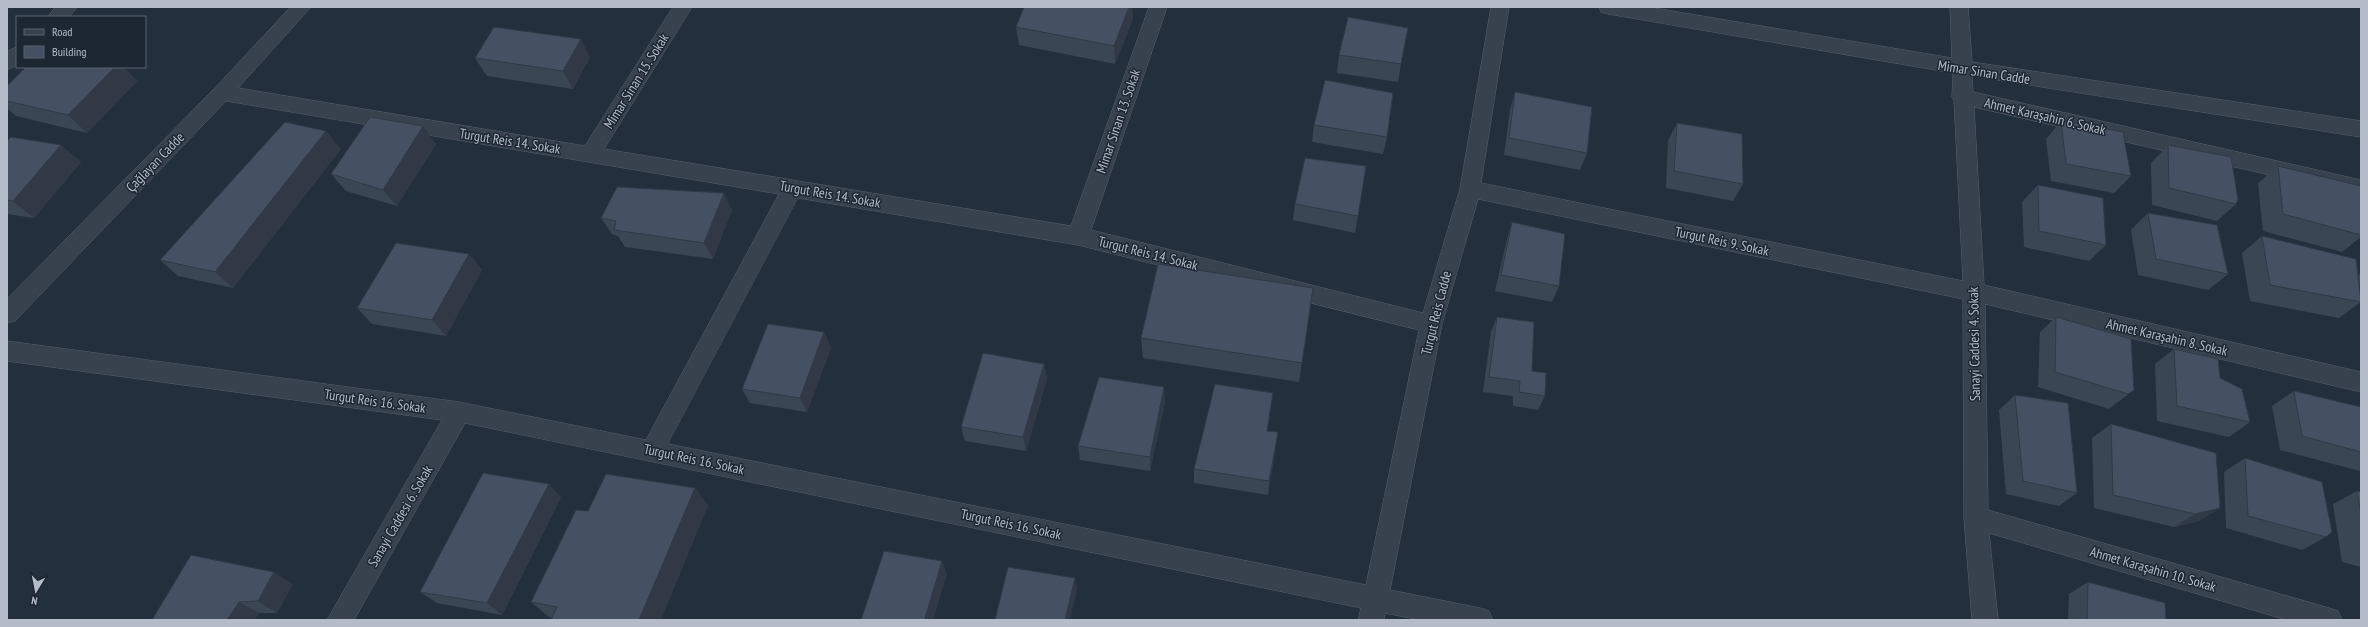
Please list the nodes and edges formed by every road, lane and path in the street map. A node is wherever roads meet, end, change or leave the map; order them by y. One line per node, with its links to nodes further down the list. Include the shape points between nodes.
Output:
1 (68, 7): 8 (street)
2 (302, 7): 12 (street, Çağlayan Cadde)
3 (682, 7): 15 (street, Mimar Sinan 15. Sokak)
4 (1158, 7): 19 (street, Mimar Sinan 13. Sokak)
5 (1500, 7): 18 (street, Turgut Reis Cadde)
6 (1608, 7): 11 (street, Mimar Sinan Cadde)
7 (1959, 7): 11 (street, Sanayi Caddesi 4. Sokak)
8 (58, 16)
9 (16, 55): 10 (street)
10 (7, 63)
11 (1961, 68): 13 (street, Sanayi Caddesi 4. Sokak); 14 (street, Mimar Sinan Cadde)
12 (222, 93): 15 (street, Turgut Reis 14. Sokak); 21 (street, Çağlayan Cadde)
13 (1962, 97): 17 (street, Ahmet Karaşahin 6. Sokak); 20 (street, Sanayi Caddesi 4. Sokak)
14 (2361, 129)
15 (590, 154): 16 (street, Turgut Reis 14. Sokak)
16 (793, 188): 19 (street, Turgut Reis 14. Sokak); 26 (street)
17 (2361, 188)
18 (1470, 189): 20 (street, Turgut Reis 9. Sokak); 22 (street, Turgut Reis Cadde)
19 (1078, 236): 22 (street, Turgut Reis 14. Sokak)
20 (1974, 292): 24 (street, Ahmet Karaşahin 8. Sokak); 27 (street, Sanayi Caddesi 4. Sokak)
21 (7, 314)
22 (1432, 324): 28 (street, Turgut Reis Cadde)
23 (7, 351): 25 (street, Turgut Reis 16. Sokak)
24 (2361, 382)
25 (459, 412): 26 (street, Turgut Reis 16. Sokak); 29 (street, Sanayi Caddesi 6. Sokak)
26 (653, 450): 28 (street, Turgut Reis 16. Sokak)
27 (1976, 518): 31 (street, Sanayi Caddesi 4. Sokak); 32 (street, Ahmet Karaşahin 10. Sokak)
28 (1373, 609): 30 (street, Turgut Reis 16. Sokak)
29 (340, 620)
30 (1480, 620)
31 (1986, 620)
32 (2329, 620)

